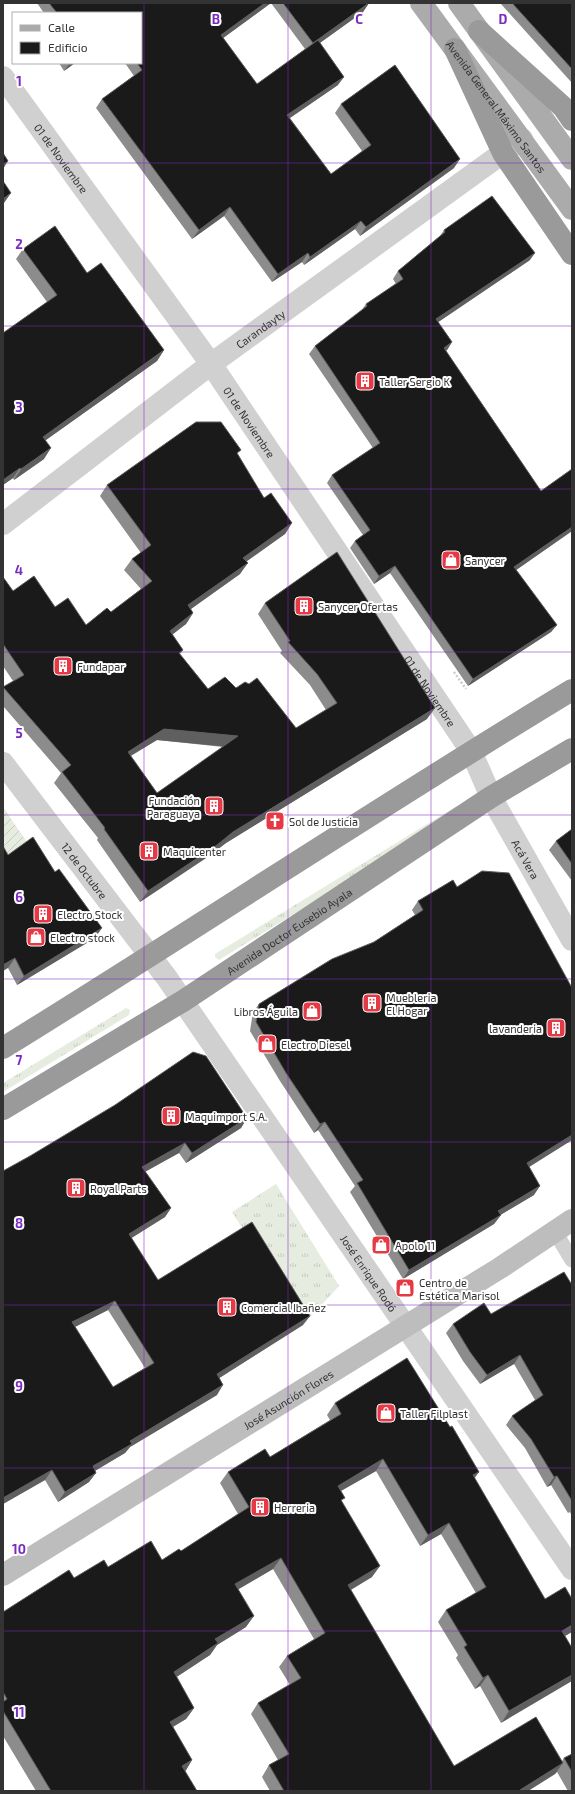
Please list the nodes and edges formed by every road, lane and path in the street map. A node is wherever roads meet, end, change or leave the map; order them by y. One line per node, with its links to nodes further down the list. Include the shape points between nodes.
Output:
1 (421, 3): 4 (main road, Avenida General Máximo Santos)
2 (458, 3): 3 (main road)
3 (479, 31): 6 (highway, via 563,107); 9 (main road)
4 (455, 49): 7 (main road, Avenida General Máximo Santos); 8 (highway)
5 (3, 77): 12 (street, 01 de Noviembre)
6 (572, 120)
7 (522, 139): 8 (street, Carandayty); 10 (main road, Avenida General Máximo Santos)
8 (503, 153): 11 (highway); 12 (street, Carandayty)
9 (572, 159)
10 (572, 209)
11 (572, 254)
12 (211, 364): 13 (street, Carandayty); 16 (street, 01 de Noviembre)
13 (3, 524)
14 (572, 690): 16 (highway)
15 (572, 749): 19 (highway, Avenida Doctor Eusebio Ayala)
16 (471, 751): 18 (street, 01 de Noviembre); 21 (highway)
17 (3, 763): 21 (street, 12 de Octubre)
18 (481, 776): 19 (street, Acá Vera)
19 (491, 797): 20 (street, Acá Vera); 23 (highway, Avenida Doctor Eusebio Ayala)
20 (572, 940)
21 (151, 957): 22 (street, 12 de Octubre); 24 (highway)
22 (167, 978): 23 (street, José Enrique Rodó)
23 (183, 1001): 25 (highway, Avenida Doctor Eusebio Ayala); 28 (street, José Enrique Rodó)
24 (3, 1048)
25 (3, 1109)
26 (564, 1226): 27 (lane); 28 (street, José Asunción Flores)
27 (572, 1260)
28 (405, 1327): 29 (street, José Enrique Rodó); 30 (street, José Asunción Flores)
29 (572, 1569)
30 (3, 1575)

